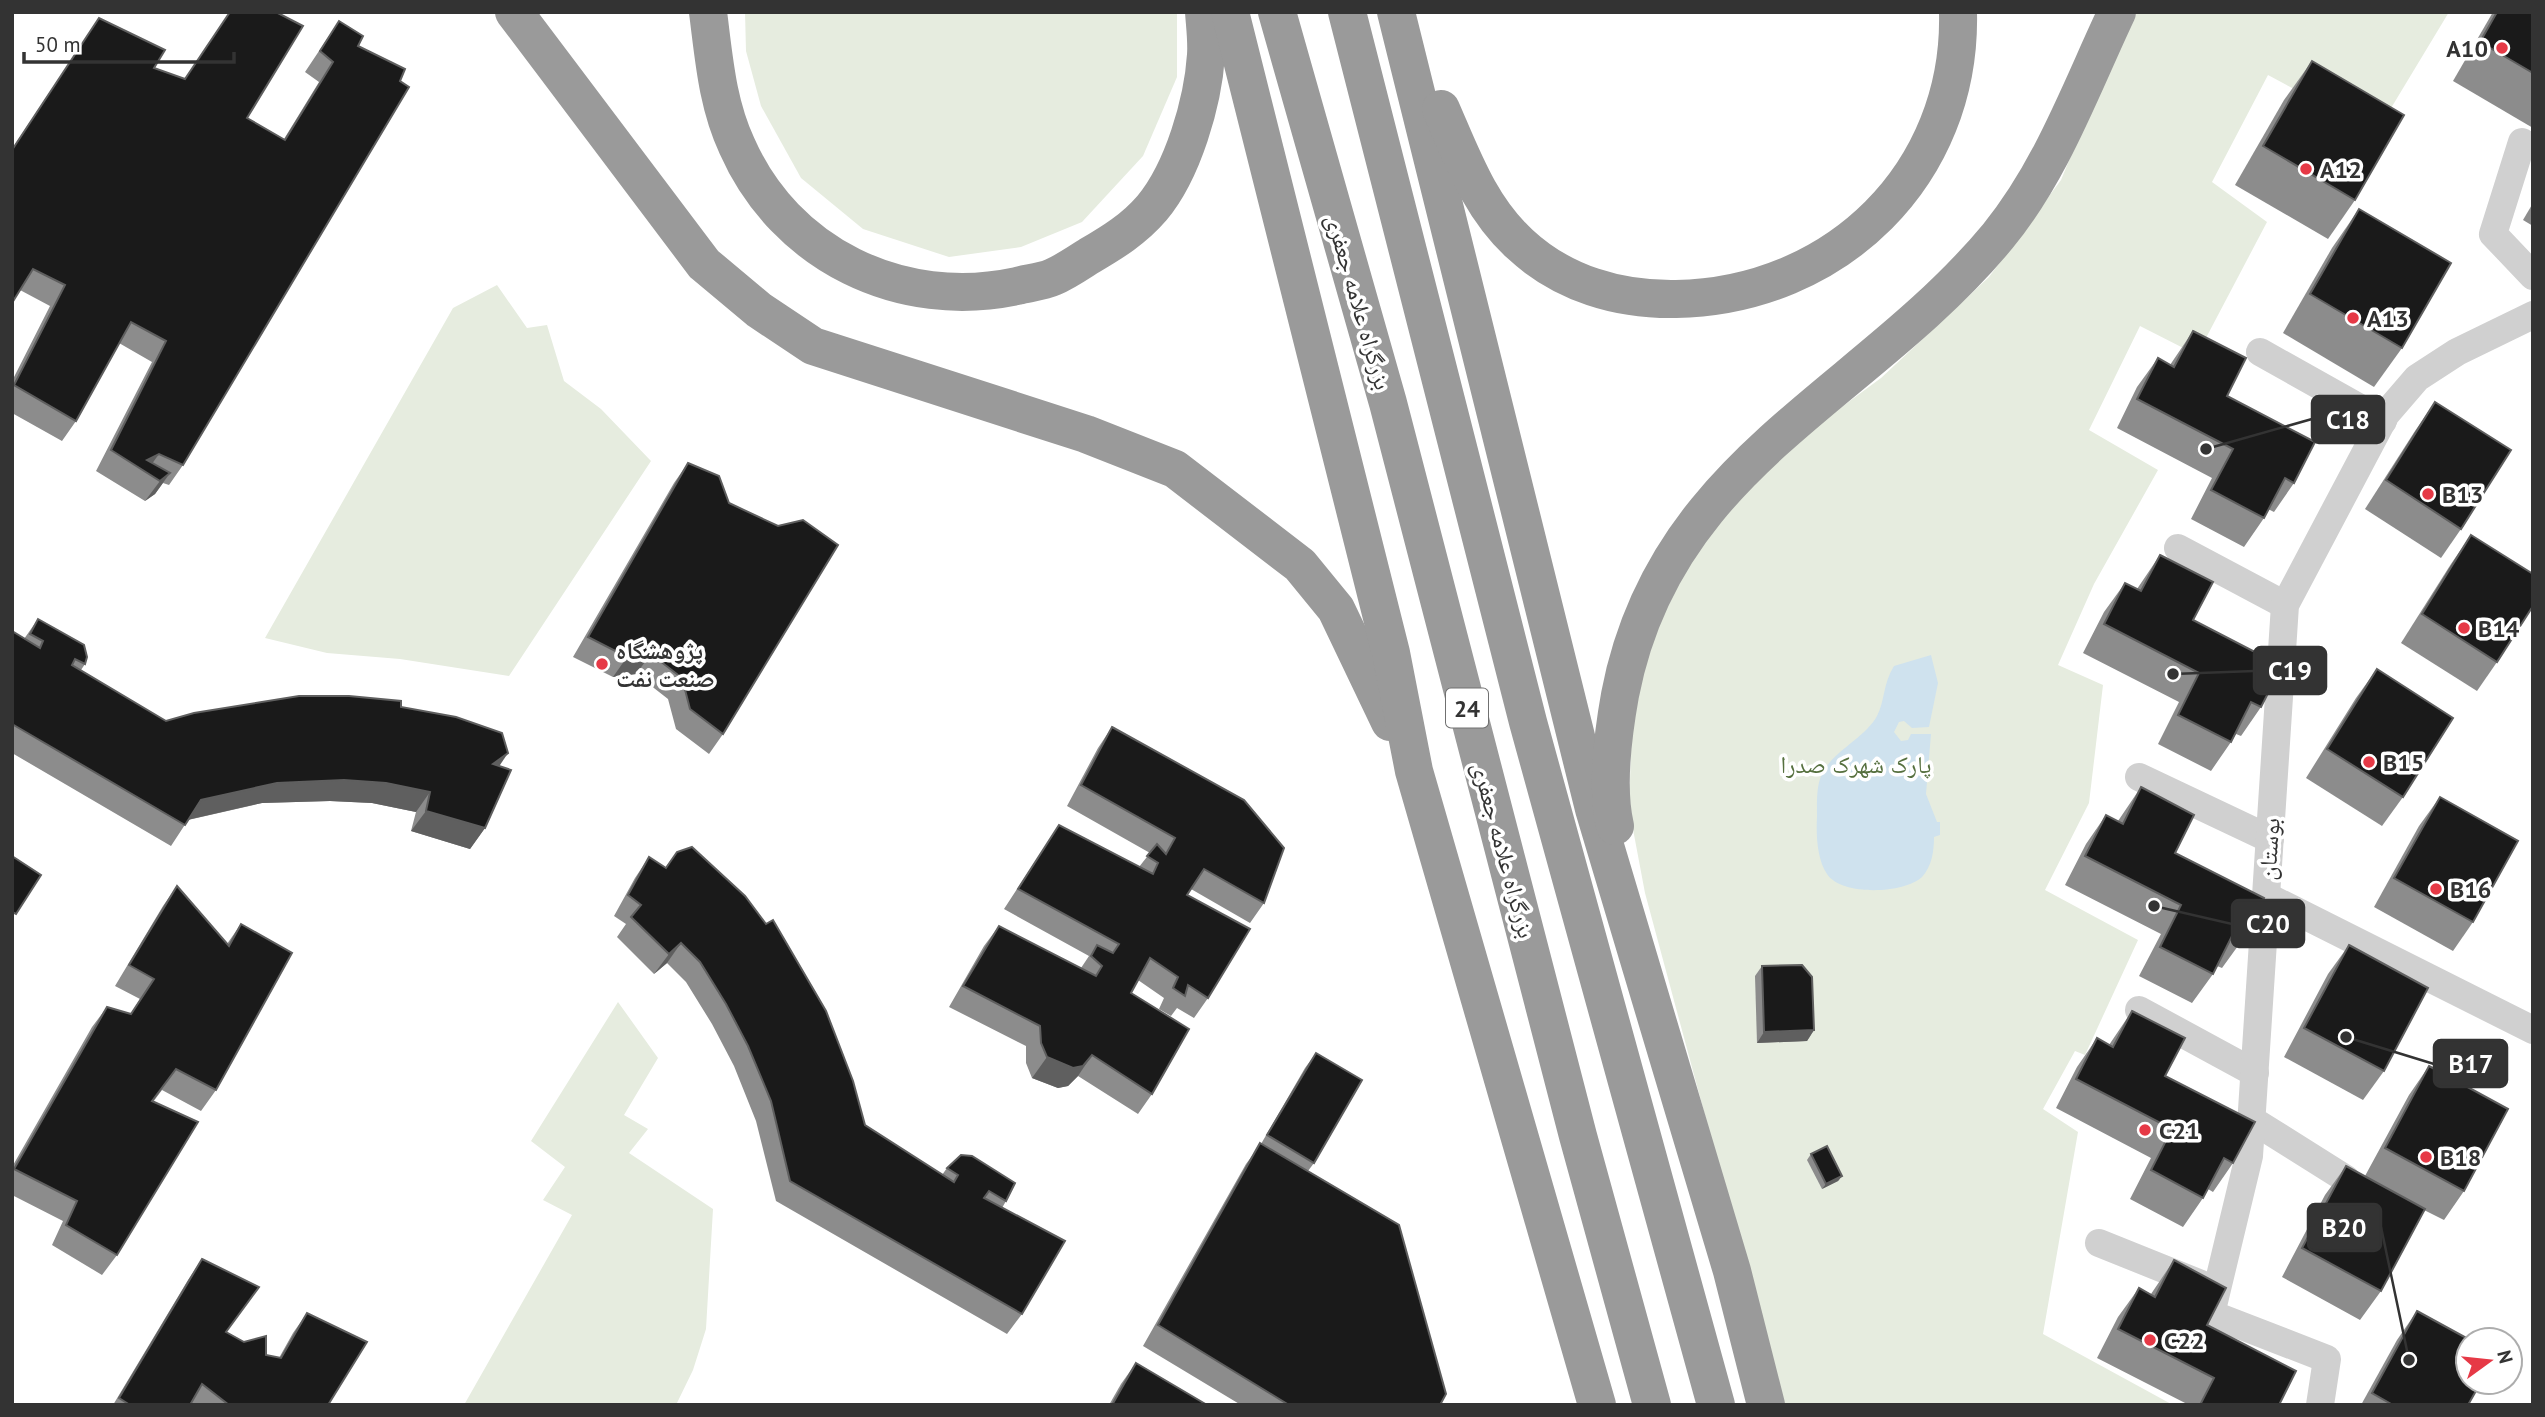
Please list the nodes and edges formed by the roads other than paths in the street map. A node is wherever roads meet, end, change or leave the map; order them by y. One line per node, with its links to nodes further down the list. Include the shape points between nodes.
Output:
1 (514, 12): 18 (highway, via 704,264 760,310 813,346 1086,434 1175,469 1300,565 1336,609)
2 (708, 12): 3 (highway, via 716,84 737,146 764,192 794,229 840,262 891,281 954,292 988,292 1052,278 1125,235 1153,206 1193,126 1206,54)
3 (1204, 12)
4 (1230, 12): 18 (highway, via 1391,653)
5 (1277, 12): 31 (highway, بزرگراه علامه جعفری / 24, via 1388,403)
6 (1347, 12): 32 (highway, 24, via 1528,722)
7 (1396, 12): 22 (highway, via 1594,809)
8 (1403, 12): 9 (highway, via 1476,189 1498,222 1521,246 1576,281 1630,298 1663,299 1731,294 1767,284 1813,265 1879,215 1905,186 1943,114 1954,74)
9 (1958, 12)
10 (2118, 12): 22 (highway, via 2034,187 1999,234 1952,288 1760,451 1714,499 1678,546 1654,588 1636,631 1612,735 1612,813)
11 (2522, 142): 12 (street, via 2493,234)
12 (2533, 276)
13 (2533, 315): 15 (street, بوستان, via 2417,378)
14 (2260, 352): 15 (street)
15 (2383, 421): 17 (street, بوستان)
16 (2178, 548): 17 (street)
17 (2285, 605): 20 (street, بوستان)
18 (1414, 771): 30 (highway)
19 (2139, 777): 20 (street)
20 (2270, 839): 21 (street, بوستان)
21 (2266, 896): 24 (street); 25 (street, بوستان)
22 (1624, 901): 33 (highway)
23 (2139, 1010): 25 (street)
24 (2533, 1030)
25 (2255, 1073): 26 (street, بوستان)
26 (2252, 1120): 27 (street); 29 (street, بوستان, via 2249,1156)
27 (2346, 1179)
28 (2099, 1243): 29 (street)
29 (2217, 1290): 34 (street, بوستان, via 2211,1314 2327,1359)
30 (1597, 1405)
31 (1652, 1405)
32 (1716, 1405)
33 (1766, 1405)
34 (2319, 1405)

